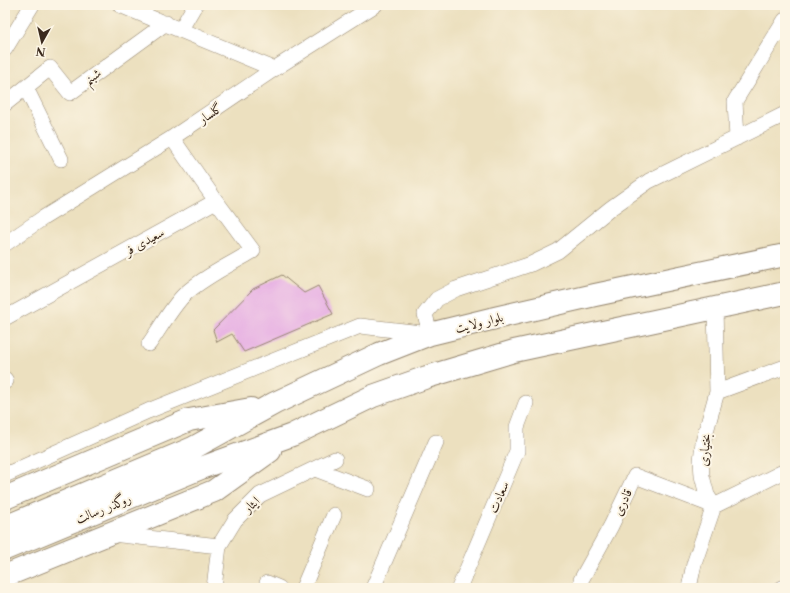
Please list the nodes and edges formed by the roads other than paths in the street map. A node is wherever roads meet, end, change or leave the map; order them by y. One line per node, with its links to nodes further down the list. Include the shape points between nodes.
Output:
1 (32, 5): 8 (street)
2 (120, 5): 6 (street)
3 (195, 5): 7 (street)
4 (376, 5): 9 (street, گلسار)
5 (785, 20): 14 (street, via 734,101)
6 (166, 23): 7 (street); 10 (street, شبنم, via 70,92 50,68)
7 (181, 29): 9 (street)
8 (5, 49)
9 (274, 69): 13 (street, گلسار)
10 (26, 88): 11 (street, شبنم); 15 (street)
11 (5, 104)
12 (785, 114): 14 (street)
13 (172, 138): 16 (street); 17 (street, گلسار, via 42,218)
14 (736, 138): 22 (street, via 649,181 610,208 558,251 532,264 456,289 437,299 425,314)
15 (61, 159)
16 (216, 201): 21 (street, سعیدی فر); 23 (street, via 253,251 185,294)
17 (5, 244)
18 (785, 255): 22 (highway, بلوار ولایت, via 595,295)
19 (785, 293): 20 (highway)
20 (715, 308): 25 (street, بختیاری); 28 (highway, via 514,352 428,377 373,396)
21 (5, 318)
22 (430, 334): 26 (highway, بلوار ولایت, via 379,354); 34 (street, via 360,326 148,410)
23 (149, 344)
24 (785, 367): 25 (street)
25 (717, 392): 37 (street, بختیاری, via 701,455 702,476 707,495)
26 (275, 403): 30 (highway, بلوار ولایت); 36 (highway, via 189,420)
27 (526, 403): 45 (street, سعادت, via 517,427 517,451)
28 (292, 435): 30 (highway); 40 (highway, via 214,491)
29 (436, 442): 48 (street)
30 (197, 458): 39 (highway, روگذر رسالت); 42 (highway, روگذر رسالت)
31 (335, 459): 32 (street, ایثار)
32 (316, 469): 35 (street); 41 (street, ایثار, via 260,495 234,520)
33 (785, 471): 37 (street)
34 (5, 474)
35 (368, 489)
36 (5, 498)
37 (714, 506): 44 (street, قادری, via 635,476); 49 (street, via 694,564)
38 (334, 515): 47 (street)
39 (5, 527)
40 (109, 534): 41 (street); 43 (highway)
41 (219, 546): 46 (street, ایثار)
42 (5, 549)
43 (5, 576)
44 (581, 580)
45 (463, 587)
46 (214, 588)
47 (303, 588)
48 (373, 588)
49 (689, 588)

